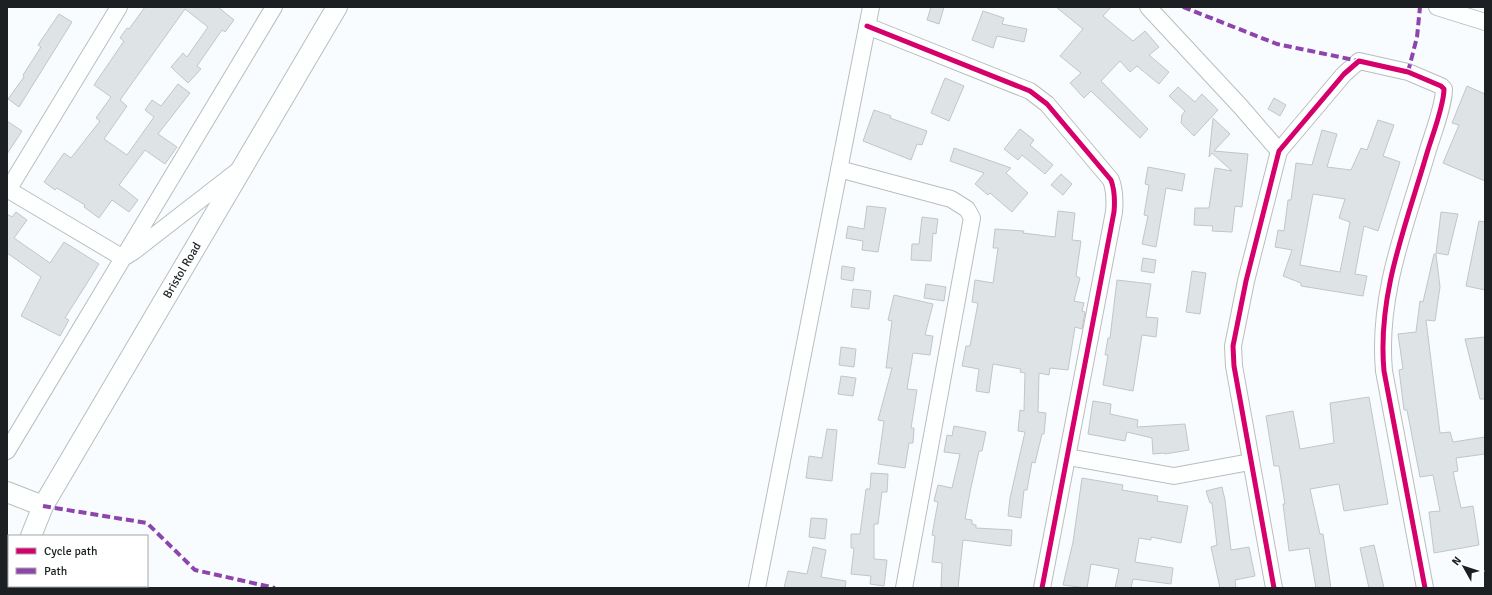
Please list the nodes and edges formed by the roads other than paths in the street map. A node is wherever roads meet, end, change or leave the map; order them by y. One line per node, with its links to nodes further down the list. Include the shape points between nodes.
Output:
1 (119, 7): 12 (street)
2 (274, 7): 13 (street)
3 (337, 7): 10 (street, Bristol Road)
4 (871, 7): 8 (street)
5 (1148, 7): 9 (street)
6 (1437, 7): 7 (street)
7 (1485, 22)
8 (866, 26): 11 (street); 15 (street, via 1040,97 1111,180 1115,196 1114,212)
9 (1279, 151): 16 (street, via 1246,281 1233,346); 24 (street, via 1344,74 1359,61 1408,72 1444,89 1390,278 1383,335 1384,371)
10 (242, 167): 13 (street); 18 (street, Bristol Road)
11 (839, 169): 20 (street); 21 (street, via 951,199 967,209 972,218)
12 (8, 189): 13 (street)
13 (123, 258): 14 (street)
14 (7, 451)
15 (1068, 457): 16 (street, via 1174,476); 22 (street)
16 (1250, 462): 23 (street)
17 (7, 492): 18 (street)
18 (43, 506): 19 (street, Bristol Road)
19 (31, 535)
20 (757, 588)
21 (904, 588)
22 (1042, 588)
23 (1274, 588)
24 (1425, 588)

